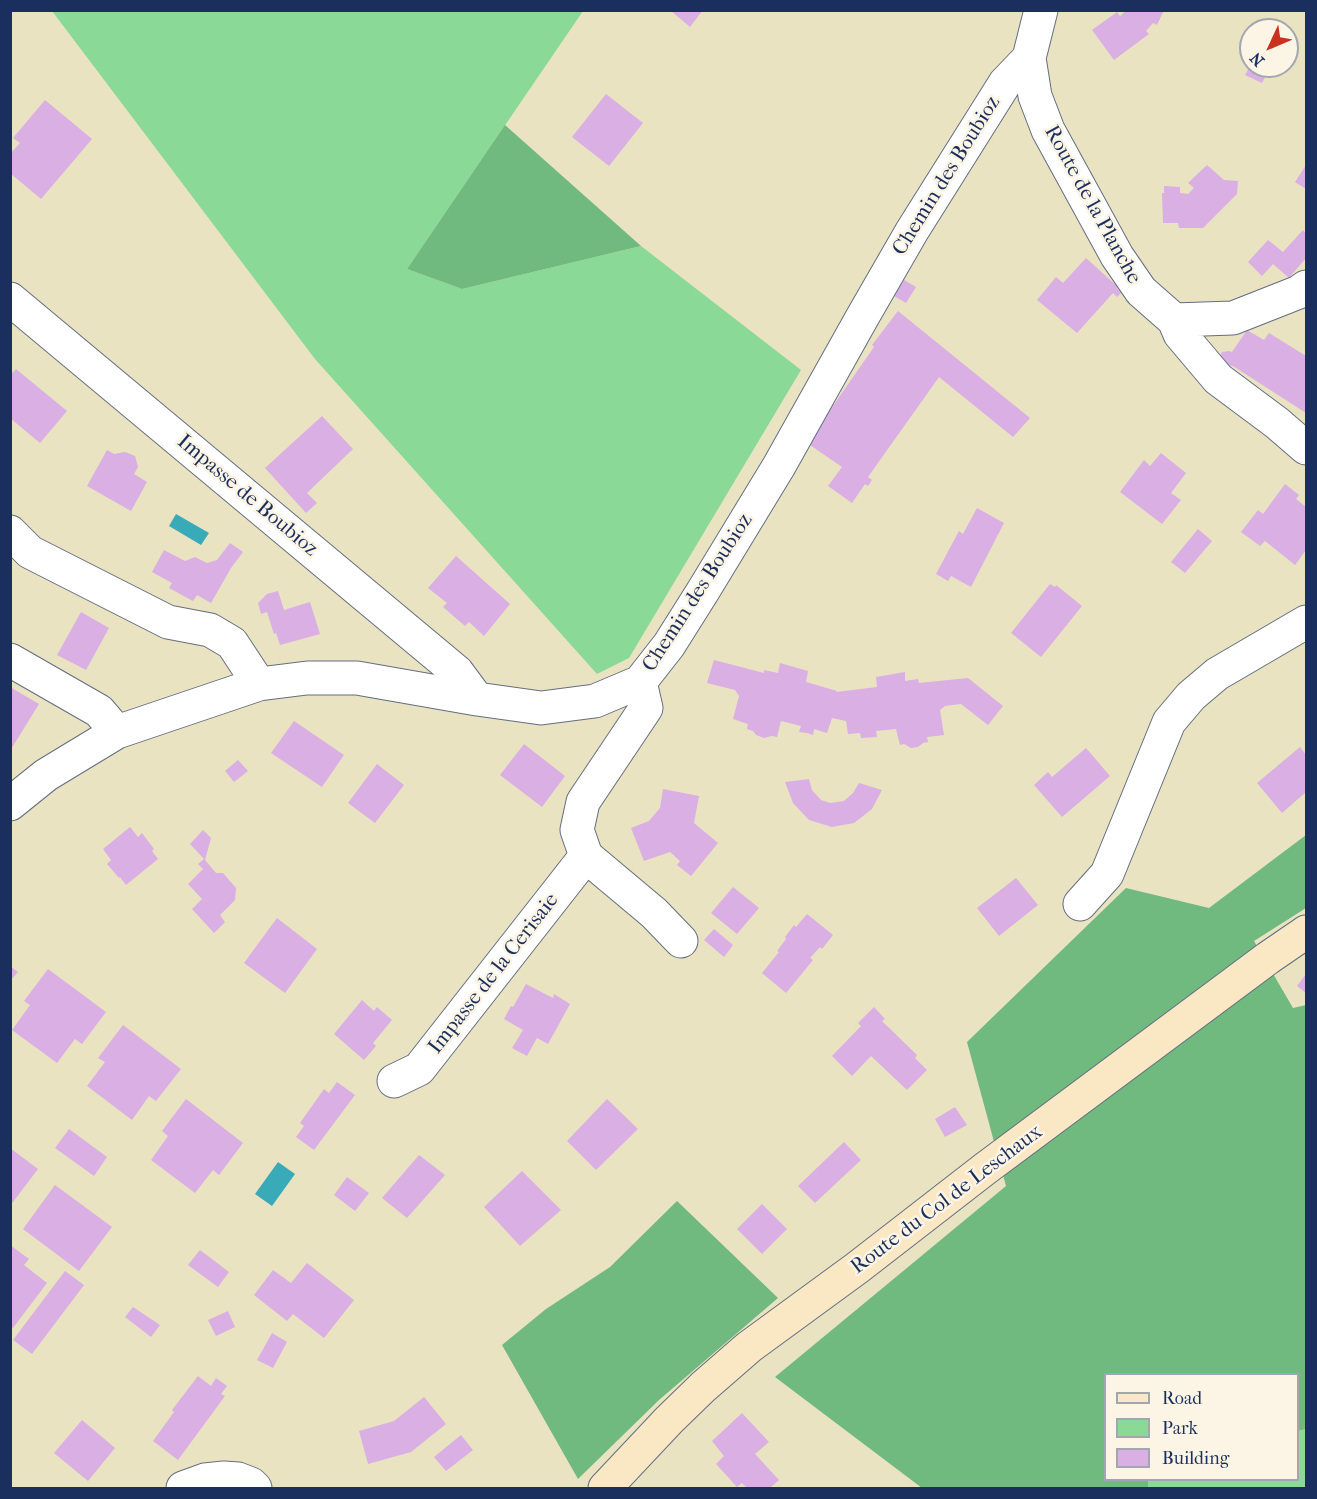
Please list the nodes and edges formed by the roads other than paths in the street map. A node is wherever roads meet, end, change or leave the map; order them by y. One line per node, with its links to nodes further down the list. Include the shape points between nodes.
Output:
1 (1041, 10): 2 (street, Route de la Planche)
2 (1029, 58): 5 (street, Route de la Planche, via 1035,96 1048,129 1117,255 1141,291); 10 (street, Chemin des Boubioz, via 1005,83 974,132 756,504 669,645)
3 (1306, 287): 5 (street, via 1233,318)
4 (10, 299): 12 (street, Impasse de Boubioz, via 457,672)
5 (1174, 320): 6 (street, Route de la Planche, via 1180,334 1218,379)
6 (1306, 448)
7 (10, 532): 11 (street, via 30,552 168,622 210,630 232,643)
8 (1306, 622): 16 (street, via 1217,674 1169,722 1107,874)
9 (10, 660): 13 (street, via 99,711)
10 (640, 682): 12 (street, Chemin des Boubioz, via 596,700 541,708); 15 (street, via 646,708 583,802 577,830)
11 (259, 684): 12 (street, Chemin des Boubioz, via 307,678 357,678); 13 (street, Chemin des Boubioz)
12 (477, 699)
13 (117, 732): 14 (street, Chemin des Boubioz, via 46,775)
14 (10, 804)
15 (586, 856): 18 (street); 19 (street, Impasse de la Cerisaie, via 419,1069)
16 (1080, 904)
17 (1306, 932): 22 (main road, Route du Col de Leschaux, via 749,1347 669,1420)
18 (681, 941)
19 (394, 1081)
20 (183, 1488): 21 (street, via 224,1478 238,1479)
21 (255, 1488)
22 (605, 1488)

